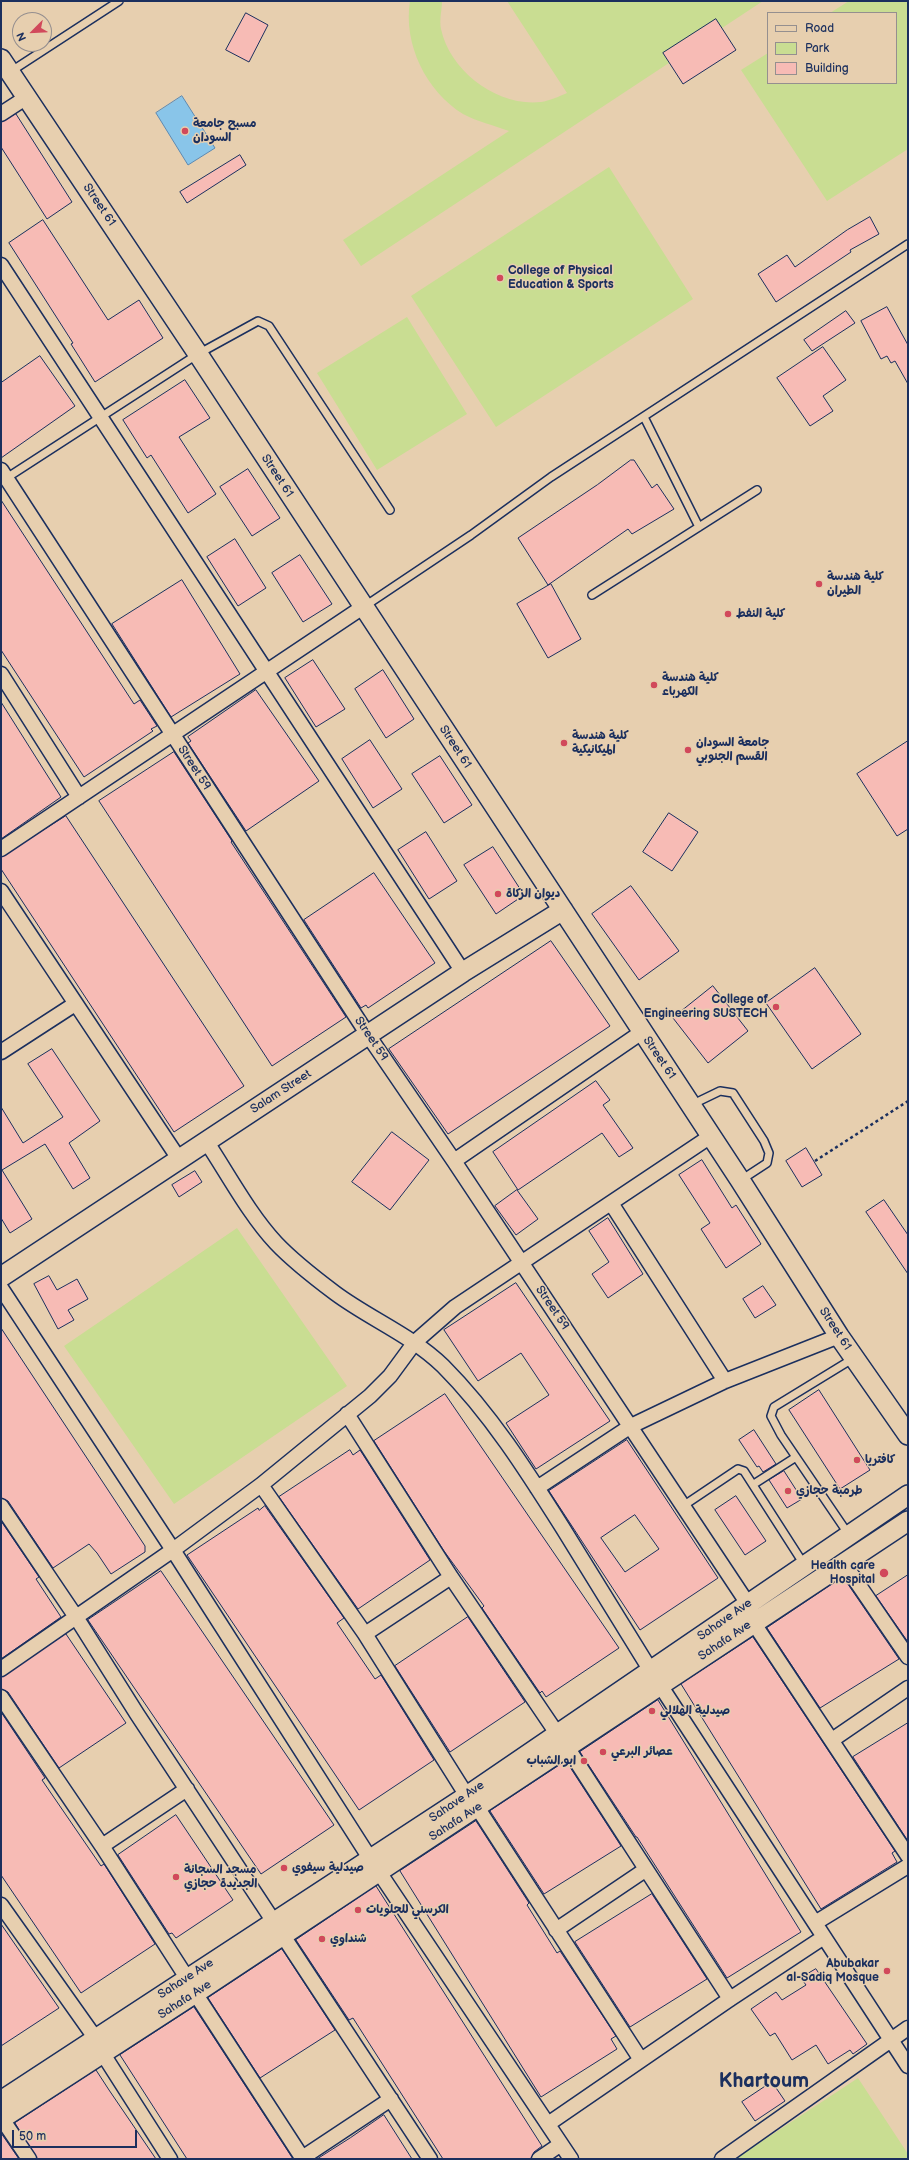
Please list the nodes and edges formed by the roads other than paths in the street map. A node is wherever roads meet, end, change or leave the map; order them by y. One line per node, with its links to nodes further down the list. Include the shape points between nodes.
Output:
1 (119, 1): 2 (lane)
2 (5, 66): 3 (street, Street 61)
3 (27, 97): 4 (street); 7 (street, Street 61)
4 (1, 114)
5 (908, 244): 9 (lane)
6 (1, 265): 8 (street)
7 (198, 354): 8 (lane); 12 (lane, via 258,321 269,326); 15 (street, Street 61)
8 (101, 417): 10 (lane); 16 (street)
9 (644, 417): 13 (lane); 15 (lane, via 551,477 471,535)
10 (3, 476): 18 (street, Street 59)
11 (757, 490): 13 (lane)
12 (390, 510)
13 (699, 527): 14 (lane)
14 (592, 595)
15 (363, 607): 16 (street); 22 (street, Street 61)
16 (267, 673): 18 (street); 23 (street)
17 (1, 674): 19 (street)
18 (172, 735): 19 (street); 26 (street, Street 59)
19 (79, 797): 20 (street)
20 (1, 849)
21 (1, 891): 24 (street)
22 (563, 910): 23 (street, Salam Street); 25 (street, Street 61)
23 (463, 972): 26 (street, Salam Street)
24 (75, 1004): 27 (street); 31 (street)
25 (642, 1032): 28 (street, Street 61); 32 (street)
26 (368, 1035): 30 (street, Salam Street); 32 (street, Street 59)
27 (1, 1052)
28 (691, 1105): 29 (street, Street 61); 33 (lane, via 720,1091 733,1093 769,1153 767,1163)
29 (712, 1136): 33 (street, Street 61); 34 (street)
30 (206, 1141): 31 (street, Salam Street); 39 (street, via 276,1243 335,1293)
31 (179, 1159): 36 (street, Salam Street)
32 (454, 1161): 35 (street, Street 59)
33 (740, 1180): 38 (street, Street 61)
34 (611, 1203): 35 (street); 41 (street)
35 (521, 1261): 39 (street, via 455,1307); 43 (street, Street 59)
36 (1, 1277)
37 (1, 1288): 54 (street)
38 (839, 1336): 40 (street, Street 61); 41 (street)
39 (415, 1342): 42 (street, via 390,1376); 48 (street, via 443,1366 466,1392 490,1421)
40 (854, 1358): 44 (street, Street 61); 45 (lane, via 774,1407 771,1416)
41 (724, 1381): 43 (street)
42 (347, 1414): 47 (street); 57 (street)
43 (631, 1426): 48 (street); 51 (street, Street 59)
44 (908, 1435)
45 (796, 1457): 46 (lane); 53 (lane)
46 (754, 1484): 51 (lane, via 744,1471 738,1469); 56 (lane)
47 (260, 1485): 54 (street); 60 (street)
48 (537, 1488): 63 (street)
49 (908, 1495): 53 (street, Sahave Ave)
50 (1, 1506): 59 (street)
51 (683, 1506): 58 (street, Street 59)
52 (908, 1521): 55 (street, Sahafa Ave)
53 (849, 1535): 56 (street, Sahave Ave)
54 (173, 1550): 59 (street); 72 (street)
55 (843, 1562): 58 (street, Sahafa Ave); 61 (street)
56 (805, 1566): 58 (street, Sahave Ave)
57 (451, 1577): 60 (street); 67 (street)
58 (750, 1613): 63 (street, Sahave Ave); 66 (street, Street 59)
59 (76, 1617): 62 (street); 68 (street)
60 (365, 1634): 69 (street)
61 (908, 1657)
62 (1, 1669)
63 (656, 1678): 67 (street, Sahave Ave); 76 (street)
64 (908, 1688): 66 (street)
65 (1, 1697): 70 (street)
66 (832, 1740): 71 (street, Street 59)
67 (562, 1741): 69 (street, Sahave Ave); 74 (street)
68 (187, 1788): 70 (street); 77 (street)
69 (472, 1801): 72 (street, Sahave Ave); 78 (street)
70 (102, 1846): 80 (street)
71 (908, 1856)
72 (375, 1866): 77 (street, Sahave Ave); 89 (street)
73 (908, 1866): 76 (street)
74 (646, 1870): 78 (street); 81 (street)
75 (1, 1905): 84 (street)
76 (815, 1923): 79 (street)
77 (279, 1928): 80 (street, Sahave Ave); 87 (street)
78 (556, 1930): 85 (street)
79 (824, 1937): 81 (street); 83 (street)
80 (191, 1986): 84 (street, Sahave Ave); 91 (street)
81 (730, 2000): 85 (street)
82 (908, 2028): 83 (street)
83 (892, 2040): 86 (street); 97 (street)
84 (99, 2046): 88 (street, Sahave Ave); 93 (street)
85 (641, 2060): 89 (street)
86 (908, 2066)
87 (391, 2099): 91 (street); 94 (street)
88 (1, 2113): 92 (street)
89 (548, 2124): 90 (street)
90 (561, 2144): 95 (street); 96 (street)
91 (302, 2158)
92 (29, 2159)
93 (170, 2159)
94 (430, 2159)
95 (539, 2159)
96 (571, 2159)
97 (722, 2159)

